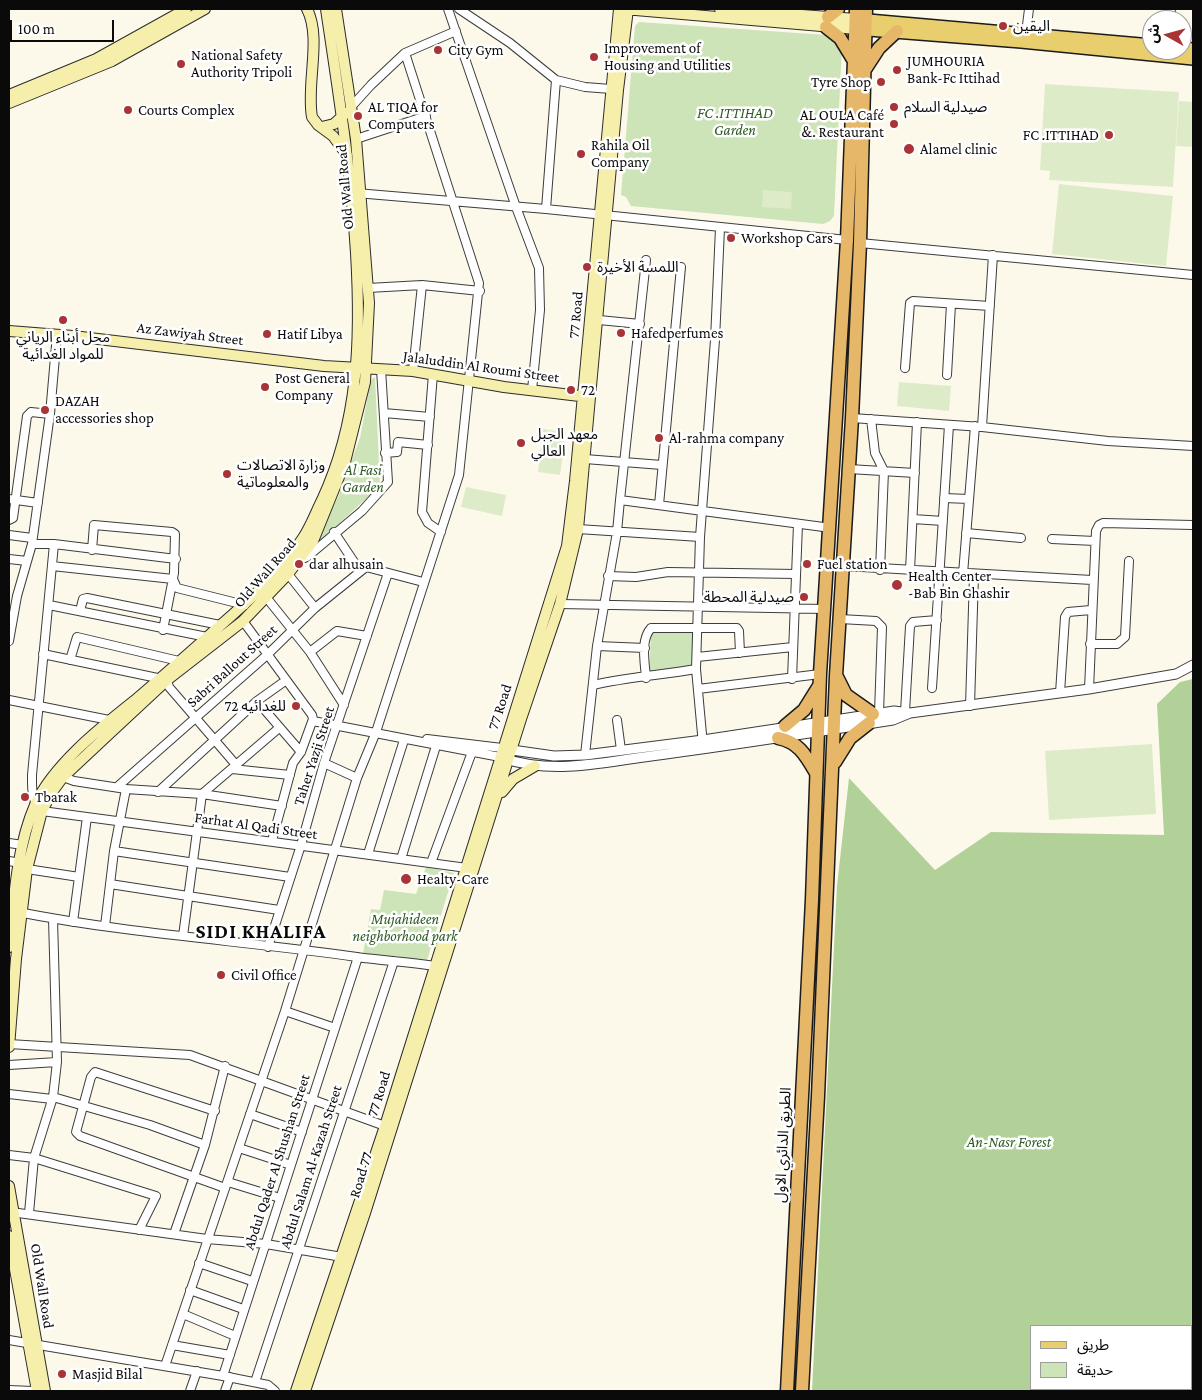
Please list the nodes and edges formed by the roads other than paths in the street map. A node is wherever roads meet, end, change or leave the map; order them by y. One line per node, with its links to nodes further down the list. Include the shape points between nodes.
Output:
1 (186, 9): 16 (main road)
2 (205, 9): 16 (main road)
3 (307, 9): 33 (main road, via 313,37 310,109 313,120)
4 (326, 9): 28 (main road, Old Wall Road)
5 (336, 9): 28 (main road, Old Wall Road)
6 (448, 9): 17 (street)
7 (459, 9): 25 (street, via 510,43)
8 (619, 9): 26 (main road, 77 Road)
9 (624, 9): 10 (main road)
10 (628, 9): 15 (main road); 40 (main road)
11 (720, 9): 15 (main road)
12 (838, 9): 15 (highway)
13 (1029, 9): 19 (street)
14 (861, 19): 15 (main road); 18 (main road); 19 (main road); 23 (highway, الطريق الدائري الاول); 24 (highway)
15 (827, 22): 23 (highway, via 846,45)
16 (162, 27): 27 (main road); 29 (main road, via 112,61)
17 (456, 31): 21 (street); 38 (street)
18 (897, 32): 22 (main road); 24 (highway, via 879,48)
19 (1026, 33): 20 (main road)
20 (1142, 44)
21 (405, 53): 30 (street); 32 (street)
22 (1193, 59)
23 (854, 61): 42 (highway, الطريق الدائري الاول)
24 (864, 76): 43 (highway)
25 (556, 80): 26 (street); 39 (street)
26 (611, 89): 40 (main road, 77 Road)
27 (9, 95)
28 (344, 97): 30 (main road, Old Wall Road); 31 (main road, Old Wall Road)
29 (9, 103)
30 (351, 107): 31 (main road); 34 (main road, Old Wall Road)
31 (343, 116): 33 (main road, via 334,124); 35 (main road, Old Wall Road)
32 (426, 116): 34 (street); 37 (street)
33 (322, 127): 35 (main road, via 338,141)
34 (356, 139): 36 (main road, Old Wall Road)
35 (349, 160): 36 (main road, Old Wall Road)
36 (356, 193): 37 (street); 49 (main road, Old Wall Road); 57 (main road, Old Wall Road)
37 (453, 202): 38 (street); 50 (street)
38 (516, 207): 39 (street); 64 (street, via 534,252 541,283)
39 (546, 209): 40 (street)
40 (602, 216): 41 (street); 53 (main road); 65 (main road, 77 Road)
41 (720, 228): 42 (street); 89 (street, via 711,409)
42 (847, 240): 96 (highway, الطريق الدائري الاول)
43 (860, 243): 44 (street); 69 (highway)
44 (993, 255): 47 (street); 52 (street)
45 (646, 260): 54 (street)
46 (680, 267): 79 (street)
47 (1193, 275)
48 (422, 285): 49 (street); 50 (street); 60 (street)
49 (368, 288): 57 (main road, Old Wall Road)
50 (480, 292): 63 (street)
51 (951, 304): 52 (street); 58 (street, via 910,303); 62 (street)
52 (990, 306): 73 (street)
53 (599, 320): 54 (street); 65 (main road)
54 (640, 324): 78 (street)
55 (9, 331): 56 (main road, Az Zawiyah Street)
56 (57, 334): 57 (main road, Az Zawiyah Street); 67 (street)
57 (362, 368): 59 (main road, Jalaluddin Al Roumi Street); 90 (main road, Old Wall Road)
58 (905, 368)
59 (381, 369): 60 (main road, Jalaluddin Al Roumi Street); 66 (street)
60 (413, 371): 61 (main road, Jalaluddin Al Roumi Street)
61 (433, 374): 63 (main road, Jalaluddin Al Roumi Street); 68 (street)
62 (947, 375)
63 (468, 379): 64 (main road, Jalaluddin Al Roumi Street); 99 (street, via 459,475)
64 (532, 390): 65 (main road, Jalaluddin Al Roumi Street)
65 (587, 397): 77 (main road); 206 (main road, 77 Road, via 567,546)
66 (384, 413): 68 (street); 76 (street)
67 (50, 414): 84 (street, via 31,412 27,416); 87 (street)
68 (430, 417): 74 (street)
69 (852, 418): 70 (street); 80 (highway)
70 (871, 419): 71 (street); 81 (street, via 875,453)
71 (918, 422): 72 (street); 82 (street)
72 (949, 424): 73 (street); 83 (street)
73 (978, 427): 75 (street, via 1108,441); 85 (street)
74 (428, 445): 76 (street, via 398,442 397,452); 99 (street, via 422,512 428,524)
75 (1193, 446)
76 (385, 453): 98 (street, via 388,482 385,488)
77 (585, 458): 78 (street); 97 (main road)
78 (625, 463): 79 (street); 86 (street)
79 (662, 465): 88 (street)
80 (849, 469): 81 (street); 116 (highway)
81 (884, 471): 82 (street); 118 (street)
82 (915, 472): 91 (street)
83 (944, 498): 85 (street); 93 (street)
84 (12, 499): 87 (street); 92 (street, via 13,518)
85 (969, 499): 101 (street)
86 (620, 500): 88 (street); 100 (street)
87 (38, 503): 106 (street)
88 (659, 504): 89 (street)
89 (701, 510): 94 (street); 103 (street)
90 (320, 515): 112 (main road, Old Wall Road, via 313,541); 134 (main road, Old Wall Road, via 291,555)
91 (913, 519): 93 (street); 119 (street)
92 (9, 520)
93 (943, 521): 122 (street)
94 (798, 524): 96 (street); 124 (street)
95 (1193, 525): 107 (street, via 1103,523 1096,531)
96 (831, 528): 141 (highway, الطريق الدائري الاول)
97 (578, 529): 100 (street); 133 (main road)
98 (334, 532): 112 (street); 117 (street)
99 (440, 532): 130 (street)
100 (617, 532): 103 (street); 127 (street)
101 (966, 533): 104 (street); 125 (street)
102 (9, 535): 106 (street)
103 (700, 537): 121 (street)
104 (1021, 538)
105 (1052, 539): 107 (street)
106 (32, 541): 108 (street); 113 (street)
107 (1096, 541): 129 (street)
108 (54, 544): 109 (street); 115 (street)
109 (92, 550): 111 (street); 111 (street, via 94,525 172,532 177,536)
110 (9, 559): 113 (street)
111 (176, 559): 128 (street)
112 (300, 560): 123 (main road, Old Wall Road)
113 (27, 561): 135 (street)
114 (1129, 561): 156 (street, via 1125,637 1117,644)
115 (52, 566): 128 (street); 132 (street)
116 (844, 566): 118 (street); 145 (highway)
117 (363, 569): 120 (street); 140 (street, Sabri Ballout Street)
118 (880, 570): 119 (street)
119 (910, 571): 122 (street)
120 (388, 573): 130 (street); 153 (street, Taher Yazji Street)
121 (700, 573): 124 (street); 127 (street); 137 (street)
122 (940, 573): 125 (street); 146 (street)
123 (288, 574): 131 (main road, Old Wall Road); 140 (street)
124 (796, 574): 139 (street)
125 (963, 574): 126 (street)
126 (974, 575): 129 (street); 184 (street)
127 (608, 576): 138 (street)
128 (173, 579): 134 (street, via 177,588); 144 (street)
129 (1092, 580): 142 (street)
130 (423, 582): 196 (street)
131 (266, 597): 148 (main road, Old Wall Road); 152 (street)
132 (49, 604): 143 (street); 162 (street)
133 (560, 604): 138 (street); 206 (main road)
134 (245, 605): 149 (main road, Old Wall Road)
135 (12, 606): 155 (street)
136 (124, 606): 143 (street, via 85,598); 144 (street); 147 (street)
137 (700, 606): 138 (street); 139 (street); 150 (street)
138 (603, 607): 157 (street)
139 (795, 607): 141 (street); 158 (street)
140 (315, 608): 152 (street, Sabri Ballout Street)
141 (824, 609): 172 (highway, الطريق الدائري الاول)
142 (1091, 610): 156 (street); 179 (street, via 1068,612 1065,617)
143 (80, 611): 147 (street)
144 (167, 616): 149 (street); 151 (street)
145 (840, 619): 169 (highway); 186 (street, via 876,621 882,627)
146 (937, 620): 176 (street); 185 (street, via 913,622 910,626)
147 (123, 621): 151 (street)
148 (243, 621): 163 (street); 173 (main road, Old Wall Road)
149 (220, 626): 154 (main road, Old Wall Road)
150 (698, 627): 159 (street, via 651,628); 161 (street, via 739,629); 164 (street)
151 (163, 630): 154 (street)
152 (291, 630): 160 (street); 163 (street, Sabri Ballout Street)
153 (367, 636): 160 (street, via 337,631); 182 (street, Taher Yazji Street)
154 (207, 637): 166 (main road, Old Wall Road)
155 (9, 641)
156 (1090, 644): 178 (street)
157 (597, 646): 159 (street); 175 (street)
158 (793, 647): 161 (street); 171 (street)
159 (645, 648): 170 (street)
160 (310, 652): 182 (street)
161 (740, 653): 164 (street)
162 (43, 654): 165 (street); 183 (street)
163 (267, 655): 174 (street); 187 (street, Sabri Ballout Street)
164 (697, 657): 168 (street)
165 (70, 660): 166 (street, via 77,637); 173 (street)
166 (179, 661): 173 (main road, Old Wall Road)
167 (1193, 665): 178 (street, via 1176,674)
168 (696, 669): 170 (street); 177 (street)
169 (836, 676): 186 (highway, via 846,695); 191 (highway)
170 (646, 678): 175 (street)
171 (792, 679): 172 (street); 177 (street)
172 (820, 679): 192 (highway, via 804,710); 193 (highway, الطريق الدائري الاول)
173 (162, 680): 187 (street); 188 (main road, Old Wall Road); 214 (main road, Old Wall Road)
174 (285, 680): 181 (street); 190 (street, via 312,715)
175 (593, 685): 207 (street)
176 (932, 688)
177 (698, 689): 199 (street)
178 (1089, 689): 179 (street)
179 (1060, 694): 184 (street)
180 (9, 700): 183 (street)
181 (257, 701): 195 (street); 200 (street)
182 (344, 705): 194 (street, Taher Yazji Street)
183 (38, 706): 188 (street); 221 (street, via 32,791)
184 (970, 706): 185 (street)
185 (908, 712): 186 (street); 186 (street, via 897,719)
186 (874, 717): 191 (street); 210 (highway, via 850,738)
187 (195, 718): 200 (street); 216 (street, Sabri Ballout Street)
188 (109, 720): 221 (main road, Old Wall Road, via 54,775)
189 (617, 720): 202 (street)
190 (313, 721): 194 (street); 204 (street)
191 (835, 724): 193 (street); 210 (highway)
192 (785, 726): 193 (street); 199 (street)
193 (818, 726): 197 (street); 212 (highway, الطريق الدائري الاول)
194 (337, 727): 196 (street); 208 (street, Taher Yazji Street)
195 (279, 728): 204 (street); 211 (street)
196 (375, 733): 198 (street); 206 (street); 215 (street)
197 (778, 738): 203 (street); 212 (highway, via 800,748)
198 (404, 740): 201 (street); 231 (street)
199 (703, 740): 202 (street); 203 (street)
200 (213, 741): 211 (street); 217 (street)
201 (436, 746): 205 (street); 232 (street)
202 (621, 750): 207 (street)
203 (704, 750): 209 (street, via 582,767)
204 (300, 752): 213 (street)
205 (472, 752): 206 (street); 235 (street)
206 (506, 754): 207 (street); 209 (street); 219 (main road); 237 (main road, 77 Road)
207 (585, 755)
208 (324, 763): 215 (street); 228 (street, Taher Yazji Street)
209 (535, 766): 219 (main road, via 513,779)
210 (834, 766): 313 (highway)
211 (233, 767): 213 (street); 218 (street)
212 (817, 774): 312 (highway, الطريق الدائري الاول)
213 (290, 775): 220 (street)
214 (63, 778): 216 (street); 221 (main road, Old Wall Road)
215 (357, 778): 229 (street)
216 (121, 788): 217 (street); 223 (street)
217 (158, 792): 218 (street)
218 (202, 794): 220 (street); 224 (street)
219 (498, 796): 253 (main road)
220 (282, 806): 225 (street)
221 (39, 808): 222 (street, Farhat Al Qadi Street); 227 (main road, Old Wall Road); 236 (main road, Old Wall Road)
222 (87, 817): 223 (street, Farhat Al Qadi Street); 239 (street)
223 (119, 821): 224 (street, Farhat Al Qadi Street); 230 (street)
224 (197, 831): 225 (street, Farhat Al Qadi Street); 234 (street)
225 (272, 841): 228 (street, Farhat Al Qadi Street)
226 (9, 843): 227 (street)
227 (23, 845): 236 (main road, Old Wall Road)
228 (301, 845): 229 (street, Farhat Al Qadi Street); 238 (street, Taher Yazji Street)
229 (334, 850): 231 (street, Farhat Al Qadi Street); 250 (street)
230 (114, 852): 234 (street); 240 (street)
231 (368, 854): 232 (street, Farhat Al Qadi Street)
232 (401, 859): 235 (street, Farhat Al Qadi Street)
233 (9, 861): 236 (street)
234 (193, 862): 238 (street); 241 (street)
235 (431, 863): 237 (street, Farhat Al Qadi Street)
236 (23, 866): 239 (street); 243 (main road, Old Wall Road)
237 (467, 868): 253 (main road, 77 Road)
238 (290, 876): 242 (street, Taher Yazji Street)
239 (79, 877): 245 (street)
240 (110, 884): 241 (street); 246 (street)
241 (190, 895): 242 (street); 247 (street)
242 (279, 910): 249 (street, Taher Yazji Street)
243 (14, 911): 244 (street); 248 (main road, Old Wall Road); 256 (main road, Old Wall Road)
244 (53, 919): 245 (street); 257 (street)
245 (73, 922): 246 (street)
246 (105, 926): 247 (street)
247 (183, 936): 249 (street)
248 (9, 947)
249 (268, 947): 250 (street)
250 (304, 949): 251 (street); 254 (street)
251 (358, 957): 252 (street); 255 (street, Abdul Qader Al Shushan Street)
252 (394, 961): 253 (street); 267 (street, Abdul Salam Al-Kazah Street)
253 (438, 967): 269 (main road, 77 Road); 281 (main road, Road 77)
254 (285, 1011): 255 (street); 261 (street)
255 (336, 1028): 264 (street, Abdul Qader Al Shushan Street)
256 (9, 1045): 257 (street)
257 (57, 1047): 258 (street); 260 (street, via 180,1054)
258 (57, 1062): 259 (street); 263 (street)
259 (9, 1065)
260 (225, 1066): 261 (street); 266 (street)
261 (261, 1080): 264 (street); 268 (street)
262 (9, 1094): 263 (street)
263 (52, 1098): 265 (street); 274 (street)
264 (312, 1099): 267 (street); 270 (street, Abdul Qader Al Shushan Street)
265 (83, 1104): 266 (street, via 94,1072); 271 (street); 276 (street, via 76,1132 80,1136)
266 (215, 1111): 271 (street)
267 (344, 1111): 269 (street); 288 (street, Abdul Salam Al-Kazah Street)
268 (250, 1114): 270 (street); 272 (street)
269 (385, 1126): 281 (main road, 77 Road)
270 (302, 1132): 275 (street, Abdul Qader Al Shushan Street)
271 (205, 1145): 276 (street)
272 (239, 1148): 275 (street); 277 (street)
273 (9, 1155): 274 (street)
274 (34, 1158): 282 (street); 283 (street, via 156,1196)
275 (291, 1165): 279 (street, Abdul Qader Al Shushan Street)
276 (193, 1177): 277 (street); 284 (street)
277 (226, 1185): 279 (street); 286 (street)
278 (9, 1186): 280 (main road, Old Wall Road)
279 (280, 1198): 287 (street, Abdul Qader Al Shushan Street)
280 (12, 1212): 282 (street); 297 (main road, Old Wall Road)
281 (361, 1212): 289 (main road, 77 Road); 311 (main road, Road 77)
282 (29, 1213): 283 (street)
283 (139, 1230): 284 (street)
284 (174, 1234): 286 (street)
285 (9, 1236): 297 (main road, Old Wall Road)
286 (207, 1239): 287 (street); 290 (street)
287 (266, 1244): 288 (street); 291 (street, Abdul Qader Al Shushan Street)
288 (298, 1250): 289 (street); 303 (street, Abdul Salam Al-Kazah Street)
289 (342, 1257): 310 (main road, 77 Road)
290 (199, 1263): 291 (street); 292 (street)
291 (252, 1281): 293 (street, Abdul Qader Al Shushan Street)
292 (190, 1290): 293 (street); 294 (street)
293 (243, 1309): 295 (street, Abdul Qader Al Shushan Street)
294 (183, 1314): 295 (street); 298 (street)
295 (235, 1336): 299 (street, Abdul Qader Al Shushan Street)
296 (9, 1340): 297 (street)
297 (32, 1343): 300 (street, via 117,1355); 305 (main road, Old Wall Road); 306 (main road, Old Wall Road)
298 (172, 1345): 299 (street); 300 (street)
299 (230, 1355): 302 (street, Abdul Qader Al Shushan Street)
300 (165, 1366): 301 (street)
301 (197, 1371): 302 (street); 307 (street)
302 (226, 1377): 303 (street); 308 (street, Abdul Qader Al Shushan Street)
303 (255, 1382): 309 (street)
304 (9, 1390): 305 (street)
305 (35, 1391)
306 (45, 1391)
307 (190, 1391)
308 (226, 1391)
309 (275, 1391)
310 (296, 1391)
311 (305, 1391)
312 (786, 1391)
313 (802, 1391)

